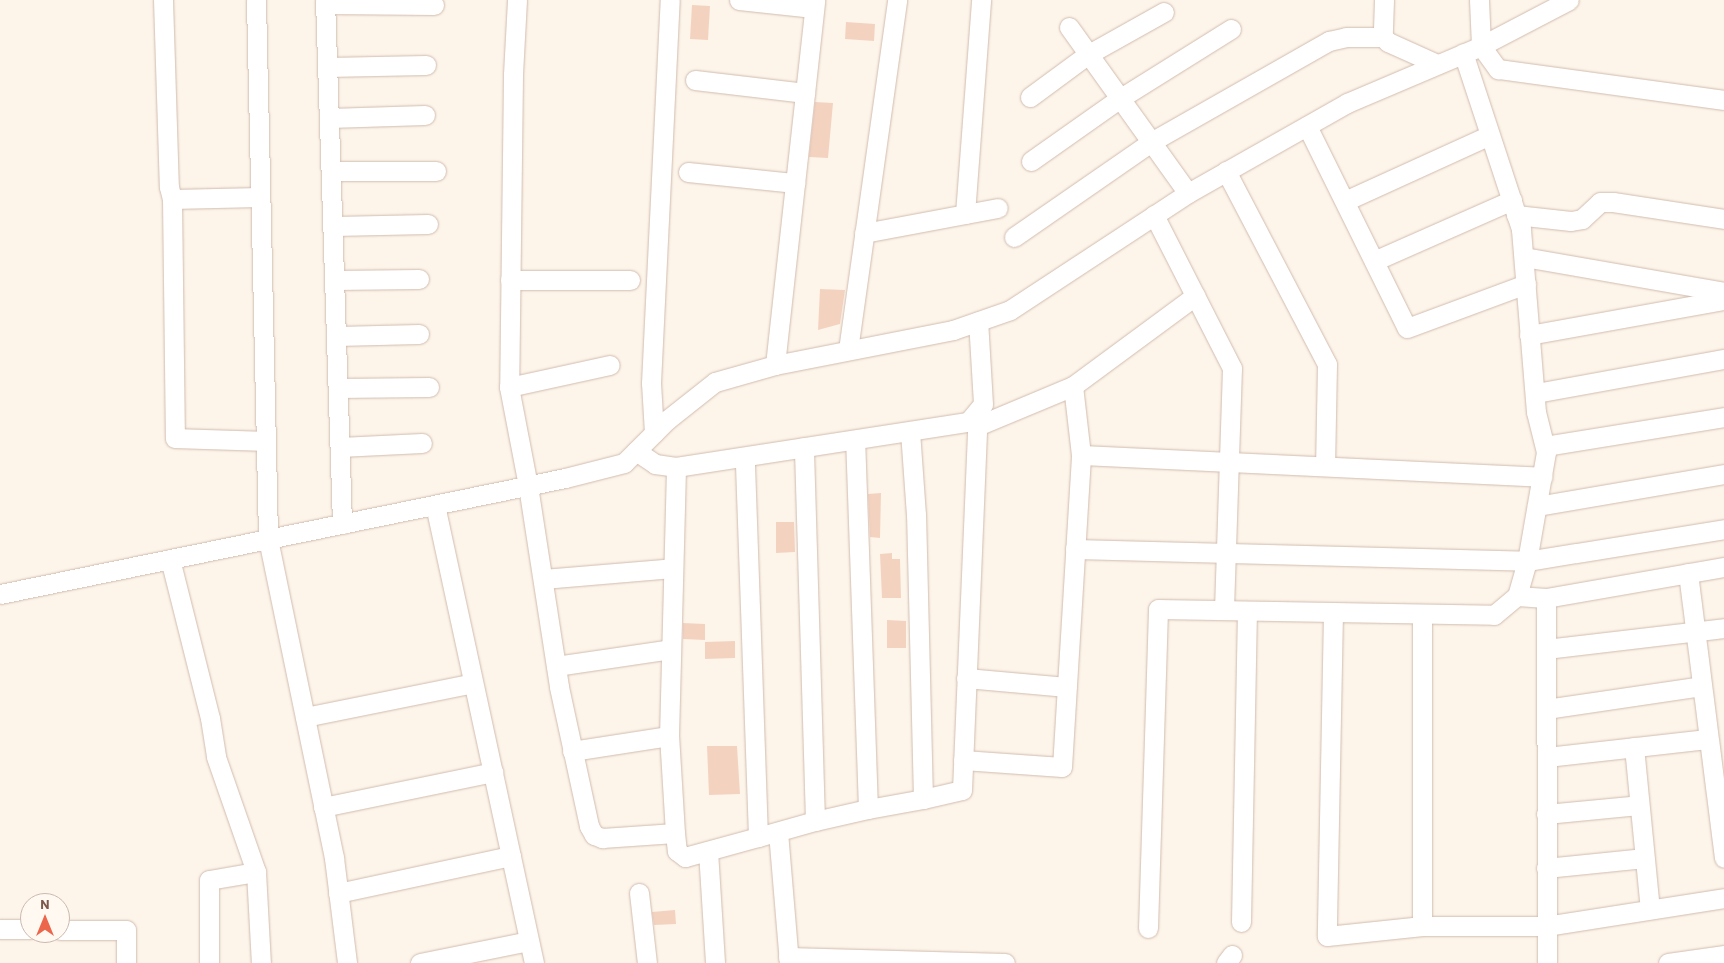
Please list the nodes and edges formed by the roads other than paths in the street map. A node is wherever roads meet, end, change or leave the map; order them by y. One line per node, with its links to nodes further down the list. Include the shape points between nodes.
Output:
1 (163, 0): 42 (street, via 168,188)
2 (256, 0): 41 (street)
3 (517, 0): 57 (street, via 512,85)
4 (670, 0): 79 (street, via 651,383)
5 (739, 0): 13 (street)
6 (897, 0): 51 (street)
7 (981, 0): 46 (street)
8 (1384, 0): 17 (street)
9 (1479, 0): 18 (street)
10 (1569, 0): 18 (street)
11 (325, 2): 12 (street); 23 (street)
12 (434, 4)
13 (815, 4): 25 (street)
14 (1164, 12): 20 (street)
15 (1069, 27): 20 (street)
16 (1231, 29): 27 (street)
17 (1383, 36): 21 (street, via 1388,42); 33 (street, via 1336,38)
18 (1481, 46): 19 (street); 28 (street, via 1498,68)
19 (1463, 52): 21 (street); 32 (street)
20 (1087, 55): 26 (street); 27 (street)
21 (1437, 64): 31 (street, via 1348,103)
22 (426, 65): 23 (street)
23 (327, 67): 30 (street)
24 (695, 80): 25 (street)
25 (805, 94): 39 (street)
26 (1030, 97)
27 (1119, 99): 33 (street); 34 (street)
28 (1724, 100)
29 (426, 114): 30 (street)
30 (329, 118): 35 (street)
31 (1307, 126): 38 (street); 43 (street)
32 (1490, 135): 43 (street); 45 (street)
33 (1151, 142): 40 (street); 52 (street)
34 (1031, 161)
35 (332, 171): 36 (street); 50 (street)
36 (436, 171)
37 (688, 172): 39 (street)
38 (1226, 172): 40 (street); 90 (street, via 1328,364)
39 (795, 183): 70 (street)
40 (1188, 193): 47 (street)
41 (260, 197): 42 (street); 80 (street)
42 (172, 199): 80 (street, via 175,438)
43 (1345, 201): 54 (street)
44 (998, 208): 46 (street)
45 (1514, 208): 48 (street, via 1571,221 1582,219 1600,202 1612,202); 53 (street); 54 (street)
46 (965, 214): 51 (street)
47 (1154, 215): 61 (street); 63 (street, via 1010,310)
48 (1724, 219)
49 (428, 224): 50 (street)
50 (334, 226): 56 (street)
51 (864, 234): 67 (street)
52 (1014, 237)
53 (1524, 257): 59 (street); 60 (street)
54 (1374, 261): 59 (street, via 1407,328)
55 (418, 279): 56 (street)
56 (335, 280): 66 (street)
57 (510, 280): 58 (street); 73 (street)
58 (630, 280)
59 (1526, 284): 65 (street)
60 (1724, 292)
61 (1195, 296): 71 (street); 89 (street, via 1232,368)
62 (1724, 300): 65 (street)
63 (978, 321): 67 (street, via 953,330); 77 (street, via 983,404)
64 (419, 334): 66 (street)
65 (1529, 335): 75 (street)
66 (337, 336): 74 (street)
67 (848, 350): 70 (street)
68 (1724, 359): 75 (street)
69 (610, 365): 73 (street)
70 (775, 365): 79 (street, via 715,382)
71 (1073, 386): 77 (street); 87 (street)
72 (429, 387): 74 (street)
73 (509, 387): 94 (street)
74 (338, 388): 84 (street)
75 (1536, 392): 83 (street, via 1536,412)
76 (1724, 417): 83 (street)
77 (977, 419): 78 (street); 120 (street)
78 (910, 431): 81 (street); 133 (street, via 916,515)
79 (654, 433): 86 (street)
80 (266, 440): 99 (street)
81 (855, 440): 85 (street); 136 (street)
82 (422, 443): 84 (street)
83 (1545, 446): 93 (street)
84 (340, 447): 97 (street)
85 (804, 447): 88 (street); 138 (street)
86 (636, 452): 91 (street, via 656,464); 94 (street, via 624,463)
87 (1081, 455): 89 (street); 100 (street)
88 (745, 457): 91 (street); 141 (street)
89 (1228, 462): 90 (street); 101 (street)
90 (1325, 466): 93 (street)
91 (676, 467): 105 (street)
92 (1724, 474): 96 (street)
93 (1542, 477): 96 (street)
94 (528, 486): 95 (street); 107 (street)
95 (435, 505): 97 (street); 121 (street)
96 (1537, 506): 103 (street)
97 (342, 524): 99 (street)
98 (1724, 529): 103 (street)
99 (268, 539): 102 (street); 125 (street)
100 (1075, 549): 101 (street); 123 (street)
101 (1225, 552): 103 (street); 111 (street)
102 (170, 559): 108 (street); 147 (street, via 210,718 216,757)
103 (1527, 561): 109 (street)
104 (1724, 567): 106 (street)
105 (673, 568): 107 (street); 117 (street)
106 (1688, 574): 110 (street); 116 (street)
107 (542, 579): 119 (street)
108 (0, 594)
109 (1517, 596): 110 (street); 114 (street, via 1494,615)
110 (1546, 598): 118 (street)
111 (1224, 610): 112 (street); 155 (street, via 1158,609)
112 (1247, 610): 113 (street); 152 (street)
113 (1333, 612): 114 (street); 153 (street, via 1327,936)
114 (1422, 614): 153 (street)
115 (1724, 628): 116 (street)
116 (1696, 631): 118 (street); 122 (street)
117 (671, 649): 119 (street); 126 (street)
118 (1546, 649): 124 (street)
119 (556, 666): 129 (street)
120 (966, 678): 123 (street); 131 (street)
121 (473, 683): 125 (street); 132 (street)
122 (1701, 686): 124 (street); 127 (street)
123 (1067, 687): 131 (street, via 1062,767)
124 (1546, 709): 130 (street)
125 (305, 717): 135 (street)
126 (669, 736): 129 (street); 140 (street)
127 (1707, 739): 128 (street); 145 (street)
128 (1634, 747): 130 (street); 134 (street)
129 (572, 751): 140 (street, via 588,826 594,835 602,838)
130 (1547, 757): 137 (street)
131 (963, 760): 133 (street, via 962,790)
132 (493, 772): 135 (street); 143 (street)
133 (923, 799): 136 (street)
134 (1639, 805): 137 (street); 144 (street)
135 (323, 807): 148 (street)
136 (868, 809): 138 (street)
137 (1546, 814): 146 (street)
138 (815, 822): 139 (street)
139 (778, 832): 141 (street); 161 (street)
140 (675, 833): 142 (street, via 680,856)
141 (758, 838): 142 (street)
142 (708, 851): 169 (street)
143 (511, 856): 148 (street); 159 (street)
144 (1644, 858): 146 (street); 151 (street)
145 (1724, 858)
146 (1546, 868): 154 (street)
147 (256, 872): 163 (street, via 209,880); 164 (street)
148 (338, 893): 165 (street)
149 (639, 893): 168 (street)
150 (1724, 898): 151 (street)
151 (1650, 909): 154 (street)
152 (1241, 922)
153 (1422, 926): 154 (street)
154 (1546, 926): 171 (street)
155 (1148, 928)
156 (0, 929): 157 (street)
157 (20, 929)
158 (70, 930): 162 (street, via 126,930)
159 (529, 941): 166 (street); 167 (street)
160 (1724, 955): 172 (street)
161 (788, 960): 170 (street)
162 (126, 963)
163 (209, 963)
164 (261, 963)
165 (347, 963)
166 (420, 963)
167 (534, 963)
168 (647, 963)
169 (715, 963)
170 (1005, 963)
171 (1547, 963)
172 (1668, 963)

